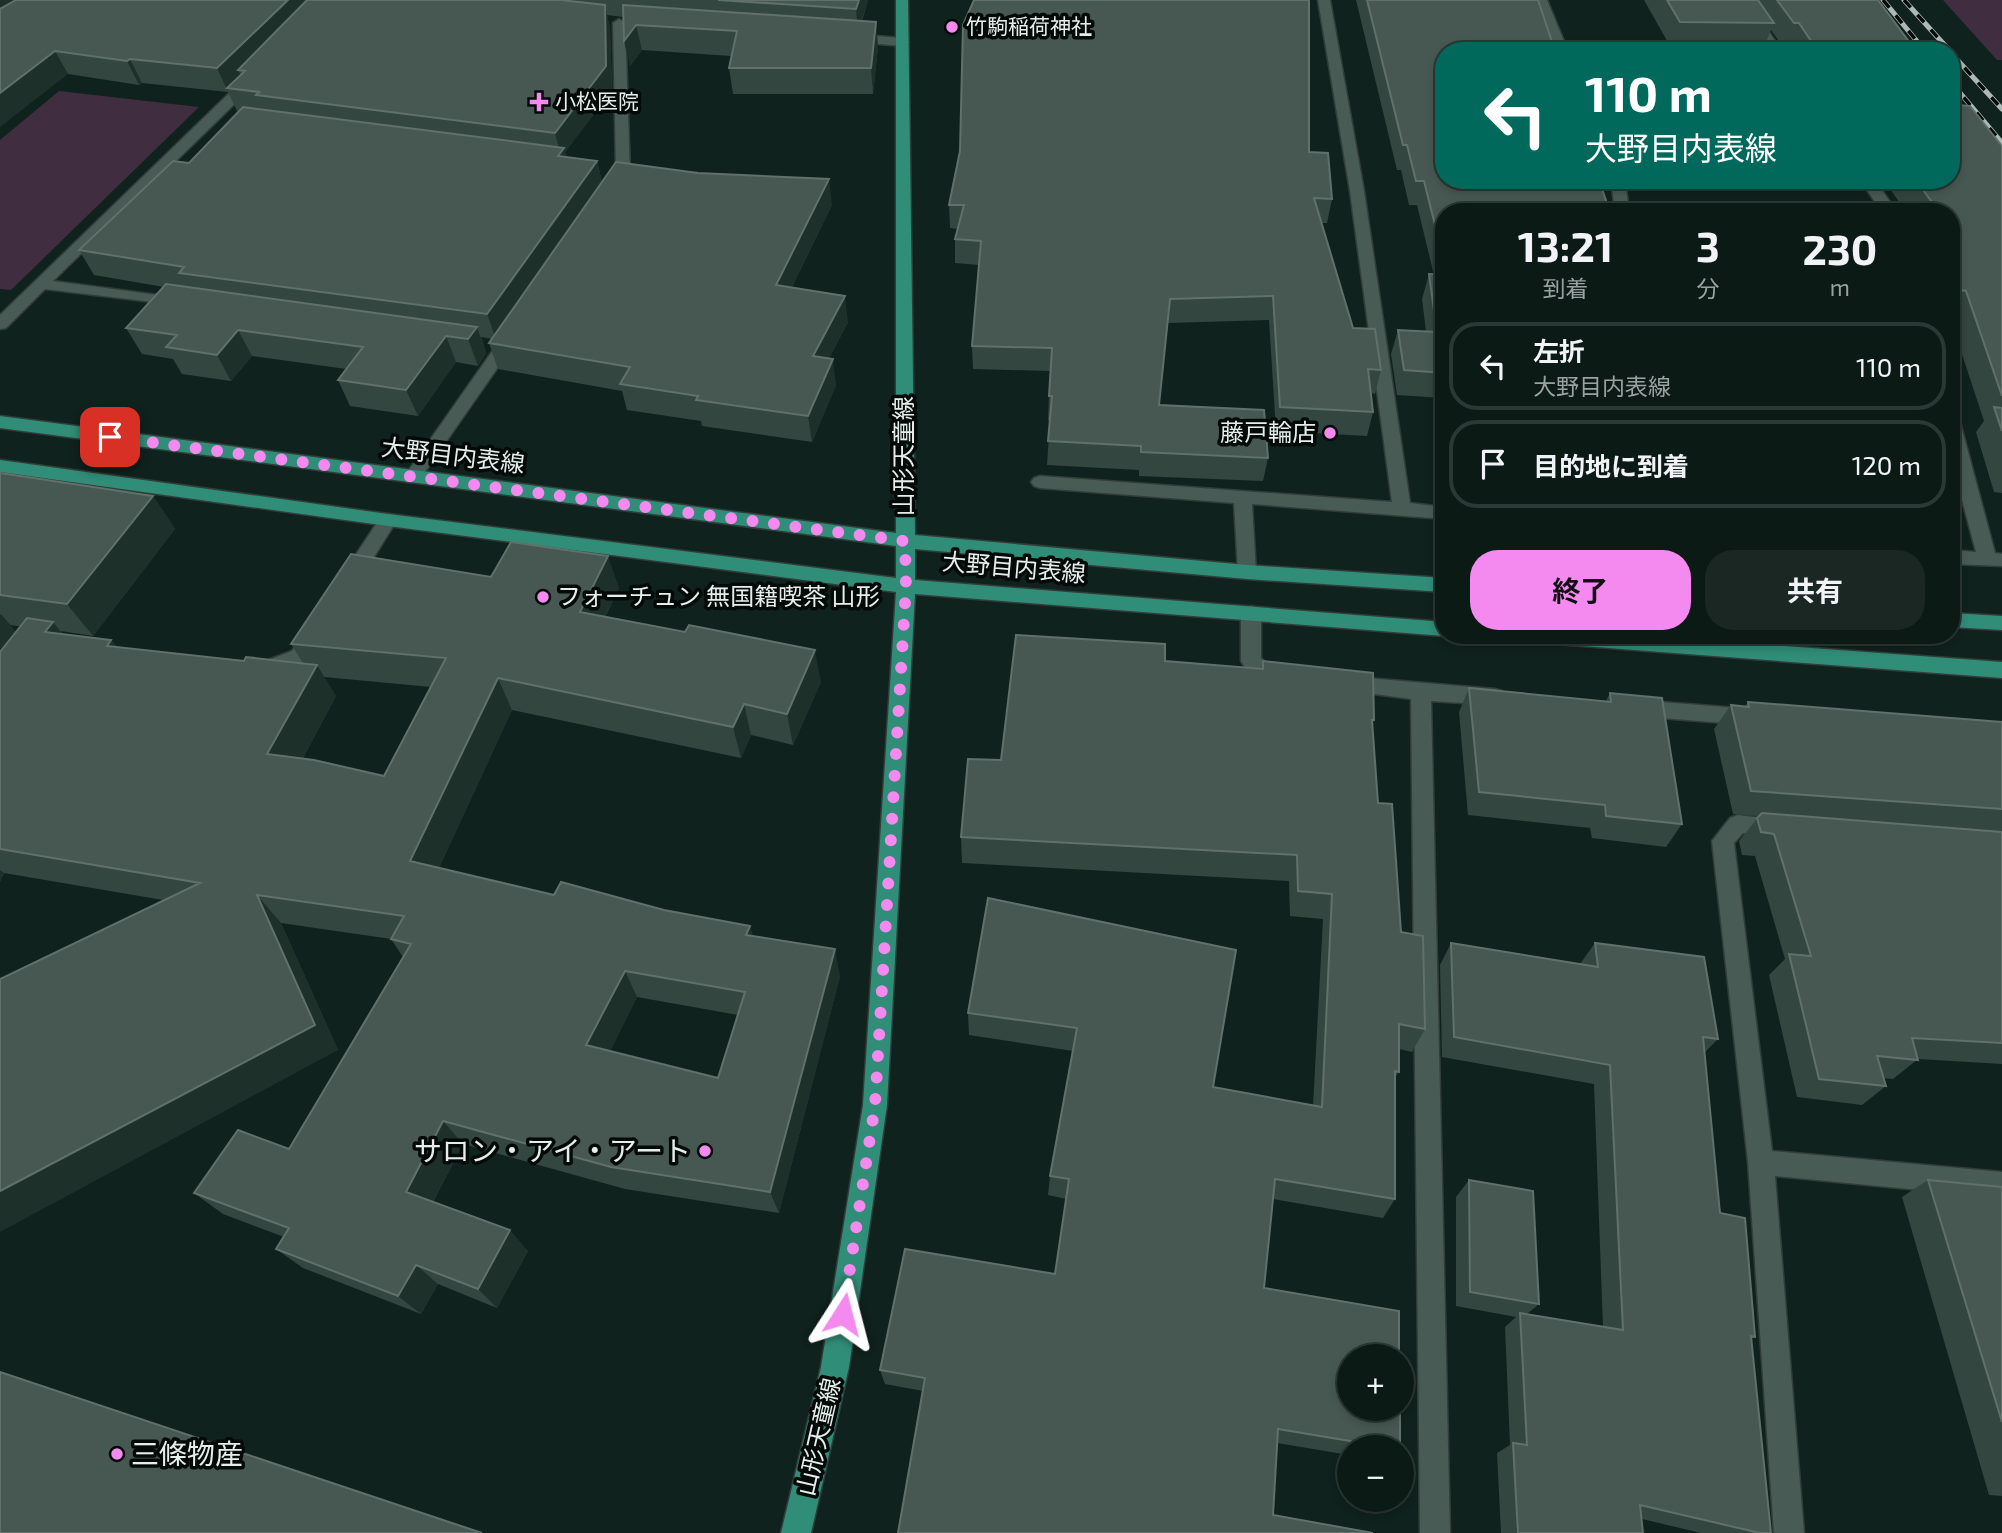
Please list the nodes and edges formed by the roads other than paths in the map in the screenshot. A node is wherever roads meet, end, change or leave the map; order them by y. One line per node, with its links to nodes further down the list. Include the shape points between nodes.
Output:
1 (901, 0): 7 (main road, 山形天童線)
2 (1324, 0): 24 (street, via 1357,191)
3 (1541, 0): 8 (street)
4 (1741, 0): 9 (street)
5 (618, 23): 11 (street, via 616,171)
6 (835, 37): 7 (street)
7 (902, 42): 27 (main road, 山形天童線)
8 (1558, 42)
9 (1770, 42)
10 (265, 66): 12 (street, via 220,120)
11 (601, 205)
12 (40, 284): 14 (street); 15 (street)
13 (0, 300): 14 (street)
14 (22, 303): 16 (street)
15 (190, 305)
16 (0, 324)
17 (519, 326): 21 (street, via 497,347)
18 (0, 422): 21 (main road, 大野目内表線)
19 (1960, 458): 29 (street, via 1976,523)
20 (0, 466): 26 (main road, 大野目内表線)
21 (412, 478): 27 (main road, 大野目内表線)
22 (1041, 482): 23 (street)
23 (1243, 499): 24 (street); 30 (street)
24 (1402, 509): 25 (street)
25 (1435, 512)
26 (388, 520): 32 (main road, 大野目内表線); 38 (street, via 299,656 266,671)
27 (905, 541): 30 (main road, 大野目内表線); 32 (main road, 山形天童線)
28 (1960, 558): 29 (street)
29 (1995, 560)
30 (1247, 572): 31 (main road, 大野目内表線)
31 (1435, 584)
32 (906, 586): 33 (main road, 大野目内表線); 47 (main road, 山形天童線, via 875,1105 835,1367)
33 (1251, 613): 36 (main road, 大野目内表線); 40 (street, via 1251,660 1270,678)
34 (1960, 621): 35 (main road)
35 (2002, 623)
36 (1435, 628)
37 (1651, 644): 39 (main road)
38 (239, 667)
39 (2002, 670)
40 (1421, 692): 41 (street); 48 (street)
41 (1518, 699)
42 (1615, 706): 43 (street)
43 (1767, 718)
44 (1794, 828): 45 (street, via 1738,824 1723,841)
45 (1761, 1162): 46 (street); 49 (street)
46 (2002, 1185)
47 (796, 1533)
48 (1435, 1533)
49 (1789, 1533)

